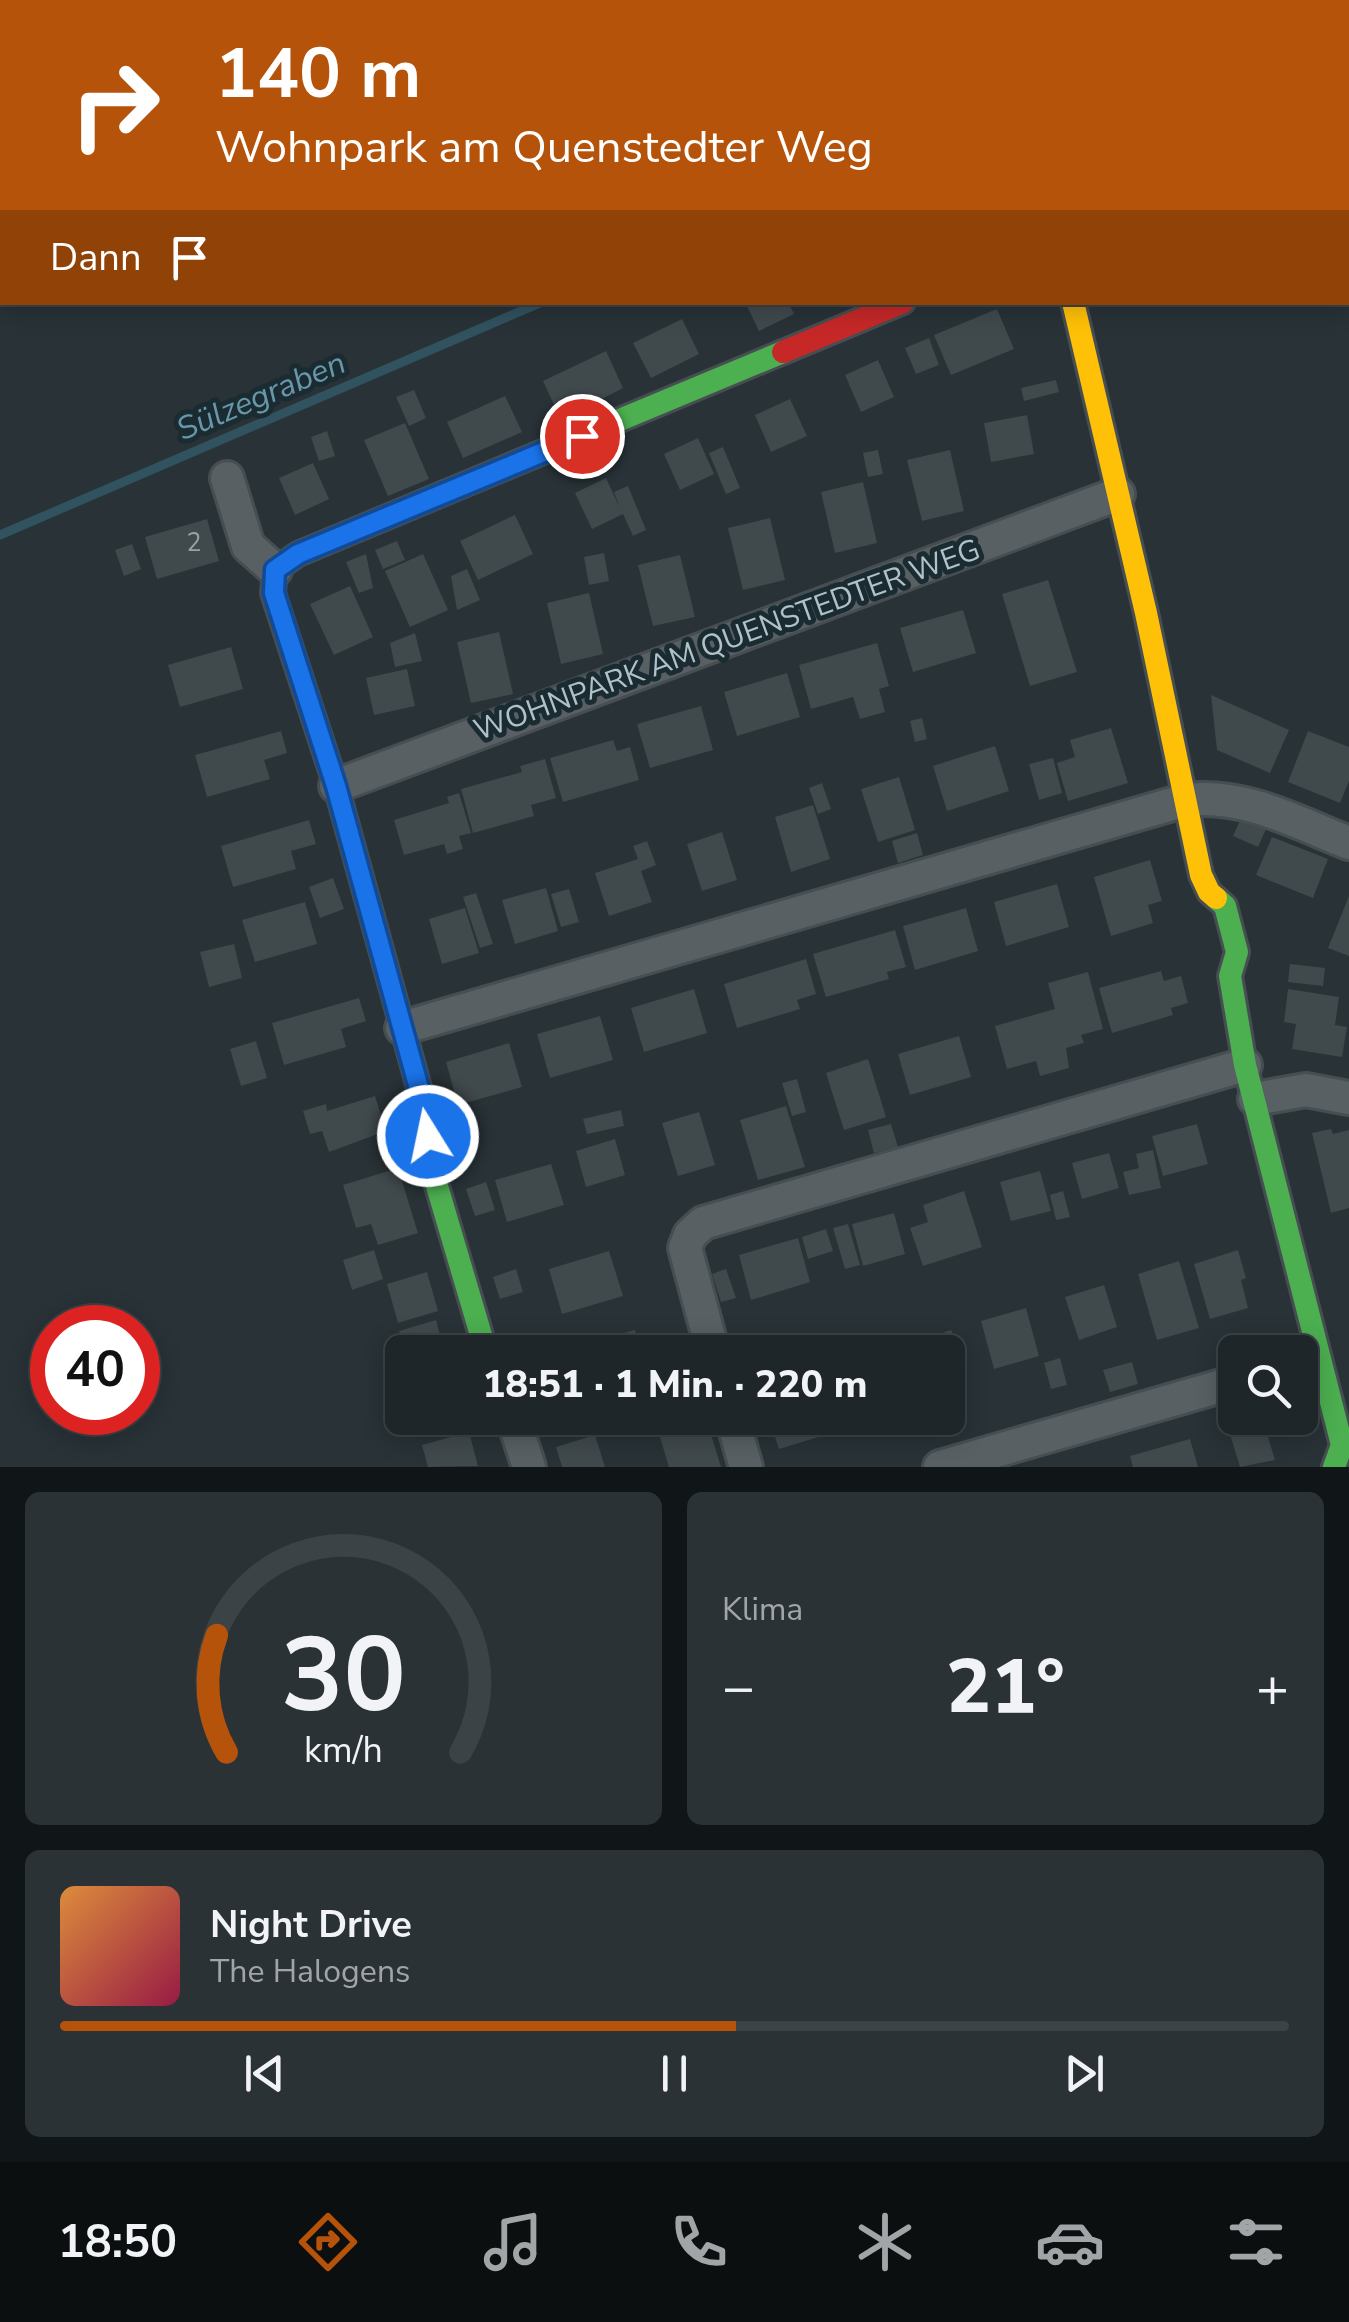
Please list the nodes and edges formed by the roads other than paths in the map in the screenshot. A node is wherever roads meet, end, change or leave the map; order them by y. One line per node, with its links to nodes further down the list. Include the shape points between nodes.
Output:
1 (896, 305): 5 (street, via 298,554)
2 (1074, 305): 4 (street)
3 (226, 478): 5 (street, via 248,546)
4 (1118, 494): 6 (street, WOHNPARK AM QUENSTEDTER WEG); 7 (street)
5 (275, 570): 6 (street, via 274,593)
6 (336, 786): 9 (street)
7 (1186, 800): 8 (street, via 1238,800); 9 (street); 10 (street, via 1201,875 1224,906 1237,952 1230,976)
8 (1349, 843)
9 (402, 1028): 13 (street, via 426,1114 429,1159)
10 (1245, 1065): 12 (street); 14 (street, via 703,1223 685,1248)
11 (1349, 1098): 12 (street, via 1306,1090)
12 (1255, 1100): 15 (street)
13 (481, 1335)
14 (708, 1335)
15 (1304, 1335)
16 (1318, 1386): 20 (street)
17 (1218, 1387): 23 (street)
18 (518, 1435): 21 (street)
19 (737, 1435): 22 (street)
20 (1342, 1452)
21 (529, 1467)
22 (746, 1467)
23 (940, 1467)

